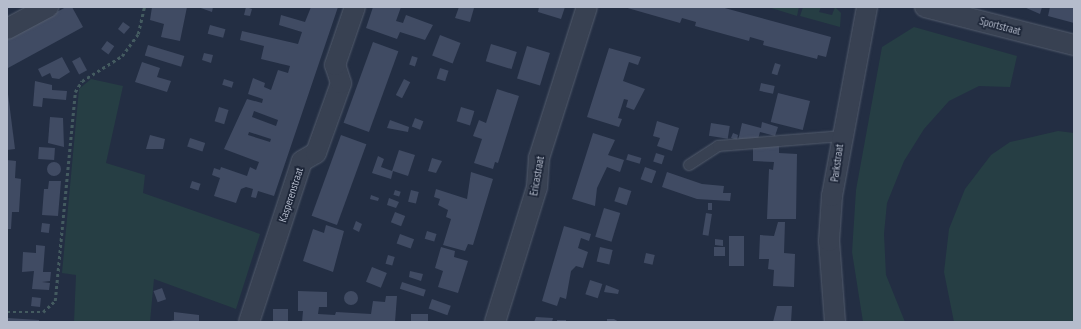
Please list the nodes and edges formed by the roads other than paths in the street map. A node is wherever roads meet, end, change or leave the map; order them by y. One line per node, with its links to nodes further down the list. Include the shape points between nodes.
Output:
1 (48, 7): 6 (street)
2 (355, 7): 10 (street, Kasperenstraat, via 335,65 341,83 316,153 302,161)
3 (587, 7): 11 (street, Ericastraat, via 539,158 537,186)
4 (867, 7): 8 (street, Parkstraat)
5 (925, 7): 7 (street, Sportstraat)
6 (7, 29)
7 (1074, 45)
8 (841, 136): 9 (lane, via 718,146); 12 (street, Parkstraat, via 830,241)
9 (689, 165)
10 (249, 322)
11 (494, 322)
12 (836, 322)

